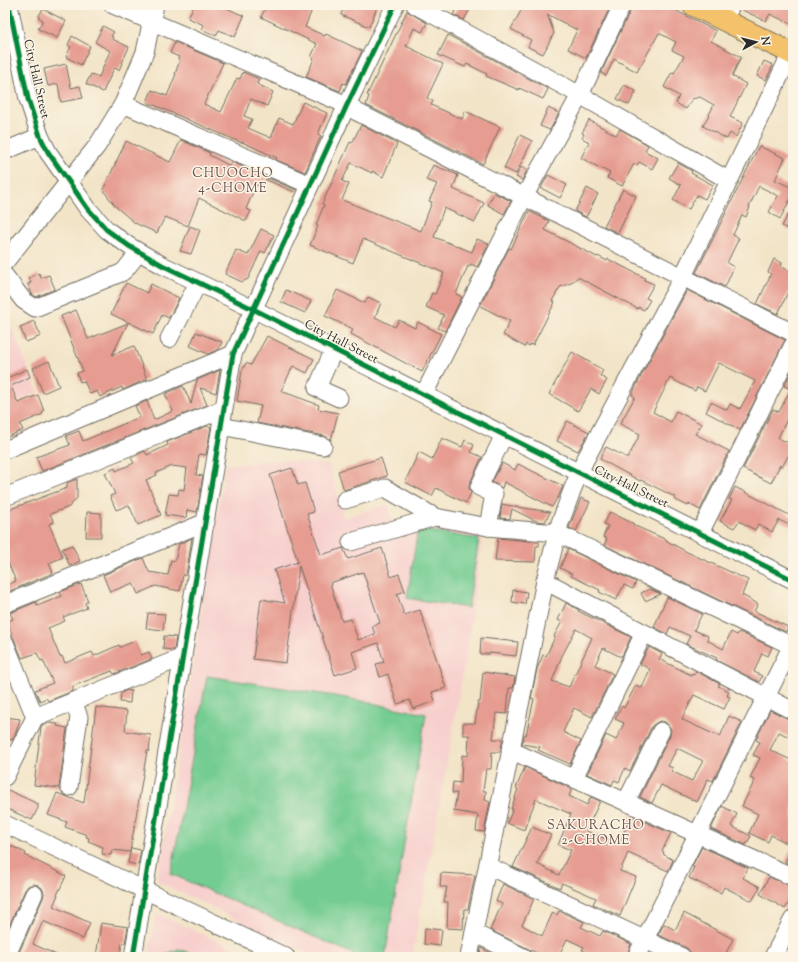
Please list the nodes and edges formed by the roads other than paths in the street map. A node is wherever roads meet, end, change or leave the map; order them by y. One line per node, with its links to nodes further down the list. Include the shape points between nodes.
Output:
1 (9, 5): 9 (street, City Hall Street)
2 (113, 5): 7 (street)
3 (395, 5): 13 (street)
4 (415, 5): 11 (street)
5 (622, 5): 11 (street)
6 (693, 5): 8 (main road)
7 (154, 13): 12 (street, via 145,52); 13 (street)
8 (728, 13): 10 (main road)
9 (9, 25): 14 (street, City Hall Street)
10 (792, 54): 16 (street)
11 (580, 95): 16 (street); 19 (street)
12 (123, 104): 17 (street, via 97,146); 18 (street)
13 (347, 105): 18 (street); 19 (street)
14 (40, 136): 15 (street); 17 (street, City Hall Street)
15 (5, 151)
16 (728, 180): 23 (street)
17 (69, 182): 20 (street, City Hall Street, via 107,230); 21 (street)
18 (310, 185): 25 (street)
19 (524, 197): 23 (street); 31 (street)
20 (139, 252): 22 (street, via 121,273 35,308 23,300); 24 (street, City Hall Street)
21 (5, 262)
22 (5, 276)
23 (682, 276): 26 (street); 38 (street)
24 (198, 283): 25 (street, City Hall Street); 27 (street)
25 (254, 309): 29 (street, City Hall Street); 30 (street)
26 (793, 333)
27 (169, 339)
28 (793, 345): 44 (street)
29 (334, 349): 31 (street, City Hall Street); 32 (street, via 317,388)
30 (233, 354): 33 (street); 37 (street)
31 (424, 394): 35 (street, City Hall Street)
32 (339, 398)
33 (223, 409): 34 (street); 39 (street)
34 (221, 426): 36 (street); 42 (street)
35 (504, 435): 38 (street, City Hall Street); 43 (street, via 479,487 494,494)
36 (324, 446)
37 (5, 450)
38 (579, 473): 44 (street, City Hall Street); 45 (street)
39 (5, 497)
40 (345, 500): 41 (street, via 384,488)
41 (435, 517): 43 (street); 46 (street)
42 (206, 522): 49 (street); 53 (street)
43 (488, 527): 45 (street)
44 (700, 532): 47 (street, City Hall Street)
45 (557, 533): 48 (street); 52 (street)
46 (351, 542)
47 (793, 580)
48 (545, 581): 50 (street); 59 (street)
49 (5, 604)
50 (644, 633): 54 (street); 61 (street)
51 (5, 643): 57 (street)
52 (792, 644): 54 (street)
53 (184, 658): 55 (street); 68 (street)
54 (766, 697): 56 (street); 65 (street)
55 (73, 701): 57 (street); 62 (street, via 79,717)
56 (793, 711)
57 (35, 717): 60 (street)
58 (661, 731): 63 (street)
59 (510, 750): 61 (street); 66 (street)
60 (5, 777)
61 (574, 778): 63 (street)
62 (69, 787)
63 (626, 802): 65 (street)
64 (5, 824): 68 (street)
65 (698, 834): 67 (street); 72 (street)
66 (488, 866): 71 (street); 72 (street)
67 (793, 878)
68 (145, 890): 74 (street); 75 (street)
69 (34, 894): 73 (street)
70 (793, 919): 80 (street)
71 (474, 933): 76 (street); 77 (street)
72 (645, 939): 78 (street); 79 (street)
73 (6, 957)
74 (134, 957)
75 (286, 957)
76 (469, 957)
77 (523, 957)
78 (636, 957)
79 (682, 957)
80 (773, 957)

